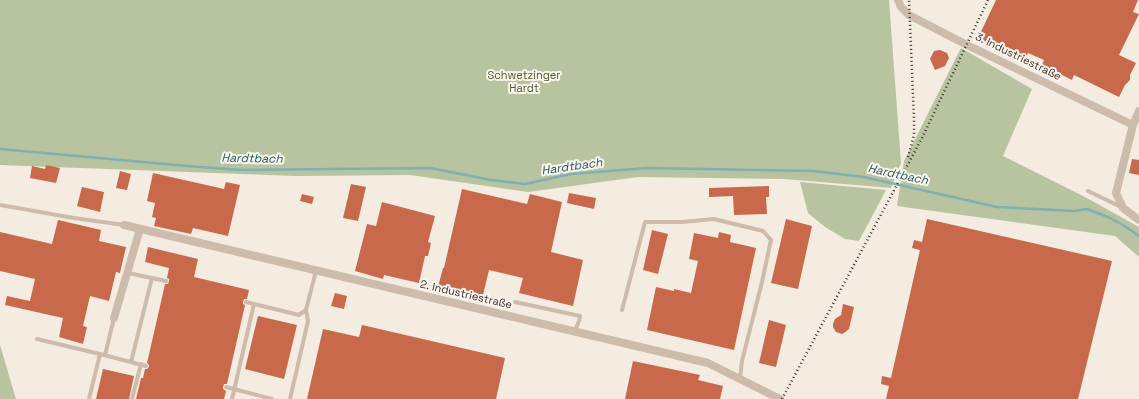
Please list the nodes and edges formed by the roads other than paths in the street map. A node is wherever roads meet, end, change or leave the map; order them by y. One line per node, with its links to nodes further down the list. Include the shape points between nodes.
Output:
1 (898, 1): 3 (street, 3. Industriestraße, via 909,15)
2 (1139, 111): 3 (street)
3 (1133, 125): 6 (street, via 1116,194)
4 (1088, 192): 6 (lane)
5 (0, 205): 8 (lane)
6 (1123, 208): 7 (street)
7 (1139, 220)
8 (124, 225): 9 (street, 2. Industriestraße)
9 (140, 229): 10 (street, 2. Industriestraße); 11 (street)
10 (316, 271): 17 (lane); 20 (street, 2. Industriestraße)
11 (128, 273): 12 (lane); 19 (street)
12 (152, 278): 13 (lane); 24 (lane)
13 (166, 282)
14 (246, 302): 16 (lane)
15 (515, 302): 20 (lane, via 580,316)
16 (254, 304): 17 (lane, via 299,315); 29 (lane)
17 (306, 310): 34 (lane, via 308,321)
18 (622, 310): 27 (lane, via 645,222 714,219 763,231 771,240)
19 (114, 318): 23 (lane)
20 (575, 332): 27 (street, 2. Industriestraße, via 708,363)
21 (37, 339): 22 (lane)
22 (100, 354): 23 (lane); 30 (lane)
23 (105, 355): 24 (lane)
24 (131, 362): 25 (lane)
25 (140, 364): 26 (lane); 31 (lane)
26 (146, 366)
27 (740, 378): 35 (street, 2. Industriestraße)
28 (226, 387): 29 (lane)
29 (234, 389): 32 (lane); 33 (lane)
30 (89, 399)
31 (132, 399)
32 (232, 399)
33 (272, 399)
34 (290, 399)
35 (780, 399)

